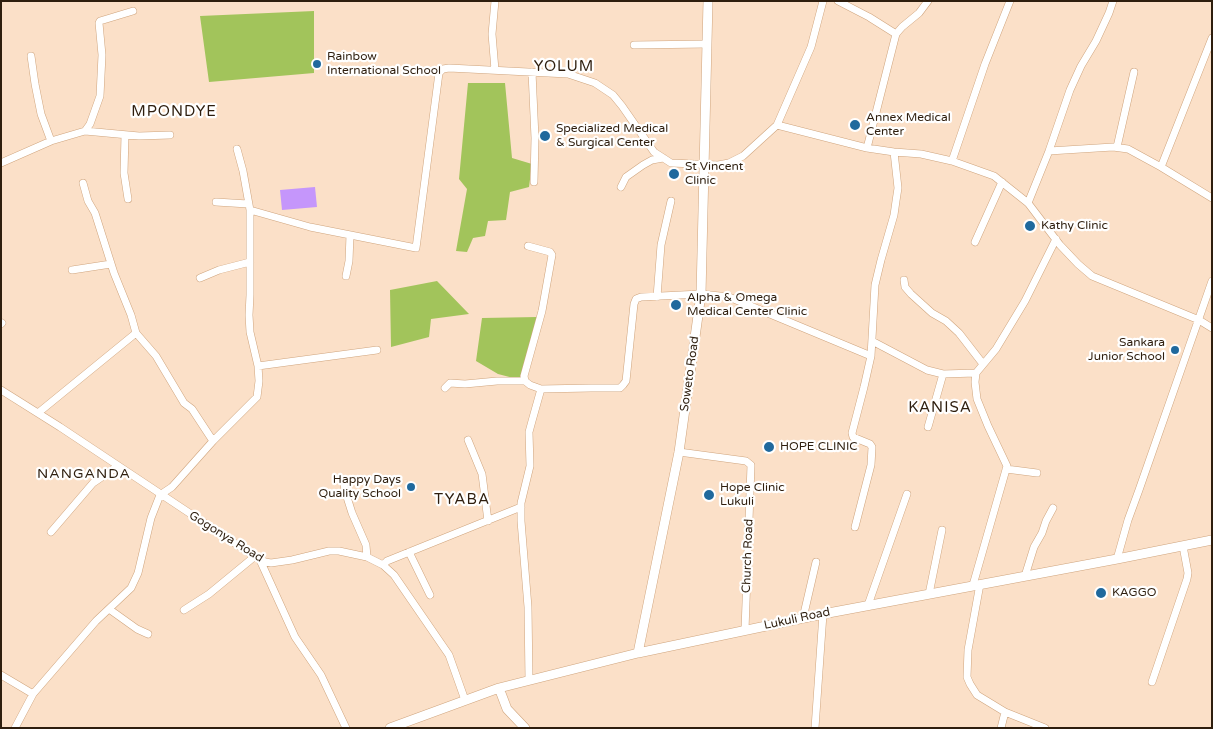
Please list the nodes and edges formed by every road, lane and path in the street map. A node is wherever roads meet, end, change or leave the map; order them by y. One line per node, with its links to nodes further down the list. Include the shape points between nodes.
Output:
1 (495, 1): 14 (street, via 492,34)
2 (708, 1): 11 (street, Soweto Road)
3 (823, 1): 17 (street, via 811,47)
4 (838, 1): 9 (street)
5 (928, 1): 9 (street, via 919,14)
6 (1010, 1): 28 (street)
7 (1113, 1): 25 (street, via 1075,78)
8 (132, 11): 18 (street, via 99,23 102,55 100,96)
9 (896, 34): 23 (street)
10 (1212, 38): 31 (street)
11 (707, 44): 12 (street); 30 (street, Soweto Road)
12 (634, 46)
13 (31, 56): 21 (street, via 41,114)
14 (495, 70): 15 (street); 42 (street, via 449,68 439,73 416,248)
15 (532, 72): 27 (street, via 568,74 595,83 613,95 654,152); 33 (street)
16 (1134, 72): 22 (street)
17 (777, 125): 23 (street); 30 (street, via 743,156 728,163)
18 (85, 131): 19 (street); 21 (street)
19 (124, 135): 20 (street); 37 (street)
20 (170, 135)
21 (51, 142): 29 (street)
22 (1117, 147): 25 (street); 31 (street, via 1128,149)
23 (867, 148): 26 (street)
24 (237, 149): 41 (street)
25 (1049, 151): 40 (street)
26 (894, 152): 28 (street); 58 (street, via 898,188 875,285)
27 (662, 158): 30 (street, via 671,163); 35 (street, via 652,160 626,177)
28 (952, 161): 34 (street)
29 (1, 163)
30 (704, 165): 53 (street, Soweto Road)
31 (1161, 167): 36 (street)
32 (83, 182): 47 (street)
33 (534, 182)
34 (1002, 182): 40 (street); 44 (street)
35 (621, 187)
36 (1212, 198)
37 (128, 199)
38 (671, 201): 54 (street, via 661,245)
39 (216, 202): 41 (street)
40 (1028, 203): 43 (street)
41 (249, 207): 42 (street, via 310,227); 46 (street)
42 (350, 235): 49 (street)
43 (1056, 239): 55 (street, via 1092,276); 61 (street, via 1025,302)
44 (975, 242)
45 (528, 246): 65 (street, via 552,254)
46 (250, 262): 50 (street); 62 (street, via 250,332)
47 (110, 264): 48 (street); 57 (street)
48 (72, 270)
49 (346, 276)
50 (200, 278)
51 (904, 280): 61 (street, via 911,294 959,333)
52 (1212, 281): 55 (street)
53 (701, 294): 54 (street); 60 (street, via 729,297); 73 (street, Soweto Road)
54 (657, 297): 68 (street, via 640,297 634,304 626,381 620,388)
55 (1198, 320): 56 (street); 91 (street)
56 (1212, 328)
57 (136, 333): 69 (street); 72 (street, via 156,356 184,403 192,409)
58 (872, 341): 60 (street); 64 (street)
59 (377, 350): 62 (street)
60 (871, 356): 83 (street, via 852,433 853,437 872,447 871,465)
61 (983, 364): 63 (street)
62 (258, 366): 72 (street, via 257,397)
63 (976, 373): 64 (street); 75 (street, via 977,399)
64 (942, 374): 70 (street)
65 (525, 381): 66 (street, via 450,383); 68 (street)
66 (445, 388)
67 (1, 390): 69 (street, Gogonya Road)
68 (541, 390): 80 (street, via 532,420 530,466)
69 (38, 413): 74 (street, Gogonya Road)
70 (928, 427)
71 (468, 440): 82 (street, via 482,474)
72 (214, 441): 79 (street, via 172,487)
73 (679, 452): 103 (street, Church Road, via 746,461 751,465); 105 (street, Soweto Road)
74 (118, 466): 79 (street, Gogonya Road); 85 (street, via 92,483)
75 (1006, 469): 76 (street); 95 (street)
76 (1036, 473)
77 (343, 480): 89 (street, via 352,513 366,545)
78 (907, 494): 98 (street)
79 (160, 495): 90 (street, Gogonya Road); 99 (street, via 132,588)
80 (521, 507): 82 (street); 107 (street)
81 (1053, 508): 94 (street, via 1034,547)
82 (488, 521): 88 (street)
83 (855, 527)
84 (942, 530): 96 (street)
85 (51, 532)
86 (1212, 540): 87 (street, Lukuli Road)
87 (1183, 546): 91 (street, Lukuli Road); 108 (street, via 1188,574)
88 (409, 552): 93 (street); 97 (street)
89 (366, 557): 90 (street, Gogonya Road, via 329,551 271,563); 93 (street, Gogonya Road)
90 (257, 558): 100 (street); 114 (street, via 294,637 321,675)
91 (1117, 559): 94 (street, Lukuli Road)
92 (816, 562): 102 (street)
93 (383, 565): 111 (street, Gogonya Road, via 394,575 449,655)
94 (1025, 576): 95 (street, Lukuli Road)
95 (977, 584): 96 (street, Lukuli Road); 112 (street, via 968,650 968,678 977,695)
96 (929, 594): 98 (street, Lukuli Road)
97 (430, 595)
98 (868, 605): 101 (street, Lukuli Road)
99 (109, 609): 104 (street); 110 (street)
100 (184, 610)
101 (823, 614): 102 (street, Lukuli Road); 117 (street)
102 (803, 618): 103 (street, Lukuli Road)
103 (745, 630): 105 (street, Lukuli Road)
104 (148, 634)
105 (638, 653): 107 (street, Lukuli Road)
106 (1, 675): 110 (street)
107 (529, 680): 109 (street, Lukuli Road)
108 (1152, 682)
109 (499, 688): 111 (street, Lukuli Road); 116 (street, via 507,709)
110 (33, 694): 113 (street)
111 (466, 700): 115 (street, Lukuli Road)
112 (1005, 712): 118 (street); 119 (street)
113 (16, 728)
114 (346, 728)
115 (390, 728)
116 (525, 728)
117 (815, 728)
118 (1001, 728)
119 (1045, 728)

